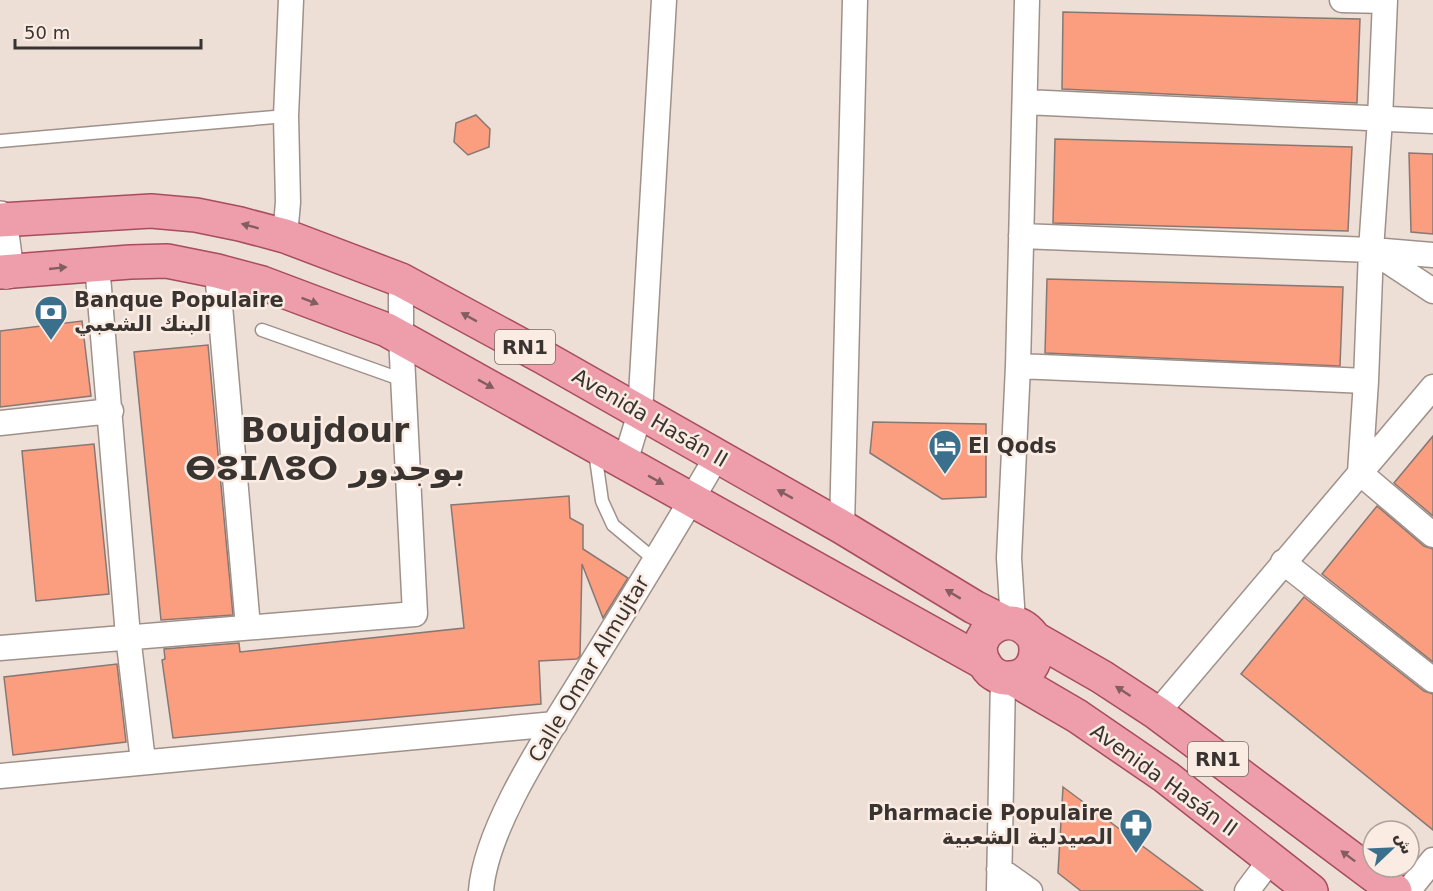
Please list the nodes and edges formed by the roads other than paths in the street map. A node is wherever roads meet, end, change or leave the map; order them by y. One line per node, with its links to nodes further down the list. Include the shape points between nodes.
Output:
1 (291, 0): 8 (street)
2 (664, 0): 29 (street)
3 (855, 0): 36 (street)
4 (1027, 0): 7 (street)
5 (1342, 0): 6 (street)
6 (1384, 0): 9 (street)
7 (1025, 102): 9 (street); 14 (street)
8 (286, 116): 11 (lane); 13 (street)
9 (1380, 119): 10 (street); 15 (street)
10 (1433, 121)
11 (0, 141)
12 (1, 220): 13 (main road, Avenida Hasán II / RN1, one-way to 12, via 196,215 151,211); 19 (street)
13 (285, 236): 20 (main road, Avenida Hasán II / RN1)
14 (1021, 236): 15 (street); 24 (street)
15 (1371, 250): 16 (street); 21 (street); 26 (street)
16 (1433, 255)
17 (97, 264): 18 (main road, Avenida Hasán II / RN1, via 167,261); 19 (main road, Avenida Hasán II / RN1, one-way to 17); 28 (street)
18 (217, 271): 23 (main road, Avenida Hasán II / RN1, one-way to 23, via 271,286); 40 (street)
19 (3, 272)
20 (401, 280): 23 (street); 29 (main road, Avenida Hasán II / RN1, one-way to 20)
21 (1433, 291)
22 (262, 330): 25 (lane)
23 (401, 337): 25 (street); 31 (main road, Avenida Hasán II / RN1, one-way to 31)
24 (1018, 366): 26 (street); 41 (street, via 1009,558)
25 (403, 380): 40 (street, via 415,614)
26 (1366, 381): 34 (street)
27 (1433, 387): 34 (street)
28 (111, 411): 30 (street); 42 (street)
29 (640, 413): 32 (main road, Avenida Hasán II / RN1); 33 (street)
30 (0, 423)
31 (593, 444): 33 (main road, Avenida Hasán II / RN1); 38 (lane, via 602,501 613,525)
32 (717, 456): 35 (street, Calle Omar Almujtar); 36 (main road, Avenida Hasán II / RN1, one-way to 32)
33 (625, 462): 35 (main road, Avenida Hasán II / RN1, one-way to 35)
34 (1360, 473): 37 (street); 39 (street)
35 (692, 500): 38 (street, Calle Omar Almujtar); 44 (main road, Avenida Hasán II / RN1)
36 (842, 527): 41 (main road, Avenida Hasán II / RN1, one-way to 36, via 974,607)
37 (1433, 535)
38 (655, 560): 47 (street, Calle Omar Almujtar)
39 (1283, 562): 45 (street); 46 (street)
40 (248, 627): 42 (street)
41 (1017, 627): 44 (main road, via 988,630 984,637 981,645); 44 (main road, via 1036,646 1033,664 1028,671); 46 (main road, Avenida Hasán II / RN1, one-way to 41)
42 (128, 636): 43 (street); 48 (street)
43 (0, 648)
44 (999, 673): 50 (main road, Avenida Hasán II / RN1, via 1077,716 1166,777); 52 (street)
45 (1433, 681)
46 (1157, 713): 57 (main road, Avenida Hasán II / RN1, one-way to 46)
47 (555, 724): 48 (street); 53 (street, Calle Omar Almujtar, via 502,820 482,874)
48 (143, 761): 49 (street)
49 (0, 776)
50 (1271, 859): 55 (street); 56 (main road, Avenida Hasán II / RN1)
51 (1433, 860): 58 (street)
52 (999, 880): 54 (street)
53 (481, 891)
54 (1030, 891)
55 (1247, 891)
56 (1311, 891)
57 (1395, 891)
58 (1408, 891)

